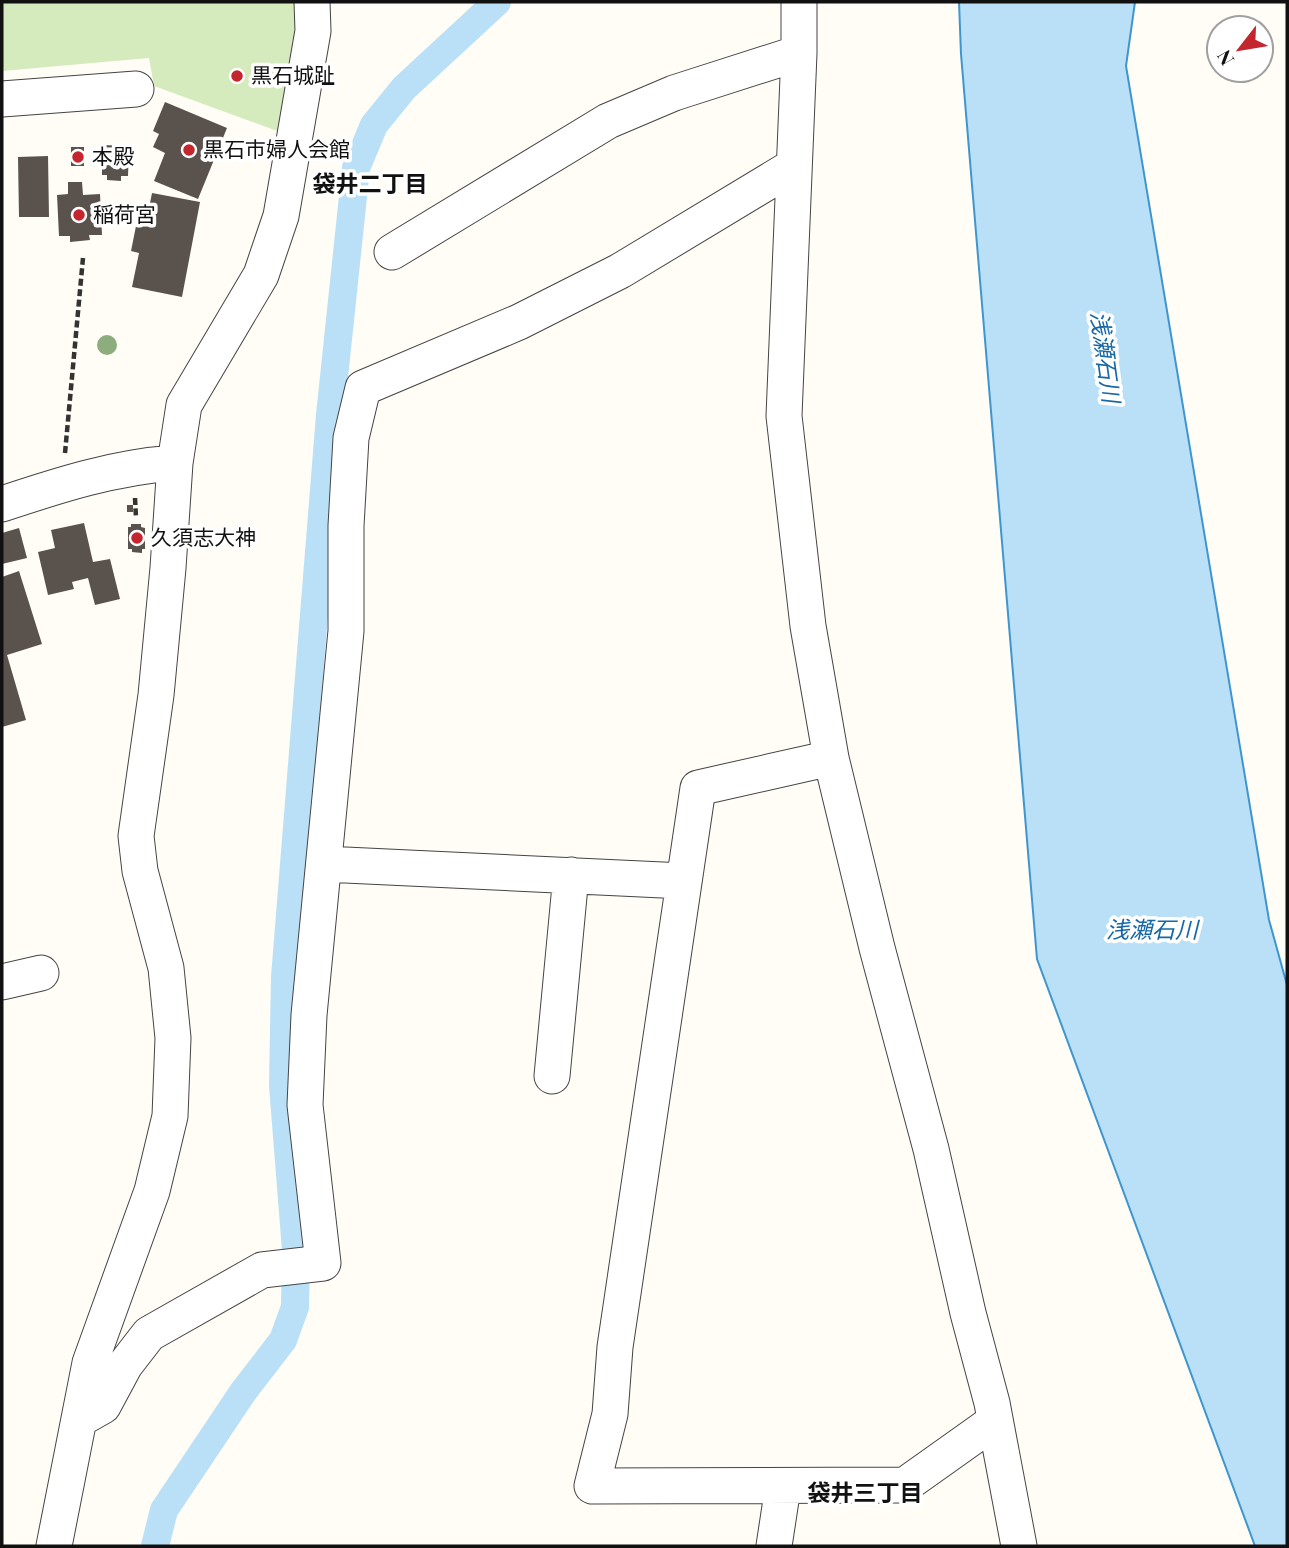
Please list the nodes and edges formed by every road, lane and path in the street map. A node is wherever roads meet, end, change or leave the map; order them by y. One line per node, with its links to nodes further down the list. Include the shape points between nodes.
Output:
1 (312, 2): 9 (street, via 313,31 281,216 261,275 184,405)
2 (799, 2): 3 (street)
3 (799, 53): 6 (street); 7 (street, via 674,93 608,121)
4 (136, 89): 5 (street)
5 (2, 99)
6 (794, 166): 12 (street, via 784,416 808,626); 13 (street, via 621,271 519,322 363,388 351,438 346,631)
7 (392, 252)
8 (83, 258): 10 (path)
9 (162, 464): 10 (street); 19 (street, via 156,695 136,836 140,871 166,968 173,1038 170,1116 152,1191 90,1363)
10 (62, 484): 11 (street)
11 (2, 504)
12 (831, 758): 15 (street, via 698,788); 20 (street)
13 (324, 863): 14 (street); 19 (street, via 305,1105 323,1263 262,1270 149,1334 125,1365 103,1406)
14 (571, 876): 15 (street); 18 (street)
15 (684, 881): 21 (street, via 617,1333 610,1414 592,1486)
16 (41, 973): 17 (street)
17 (2, 982)
18 (552, 1076)
19 (80, 1419): 22 (street)
20 (995, 1421): 21 (street, via 905,1485); 24 (street)
21 (783, 1487): 23 (street)
22 (54, 1546)
23 (774, 1546)
24 (1019, 1546)

